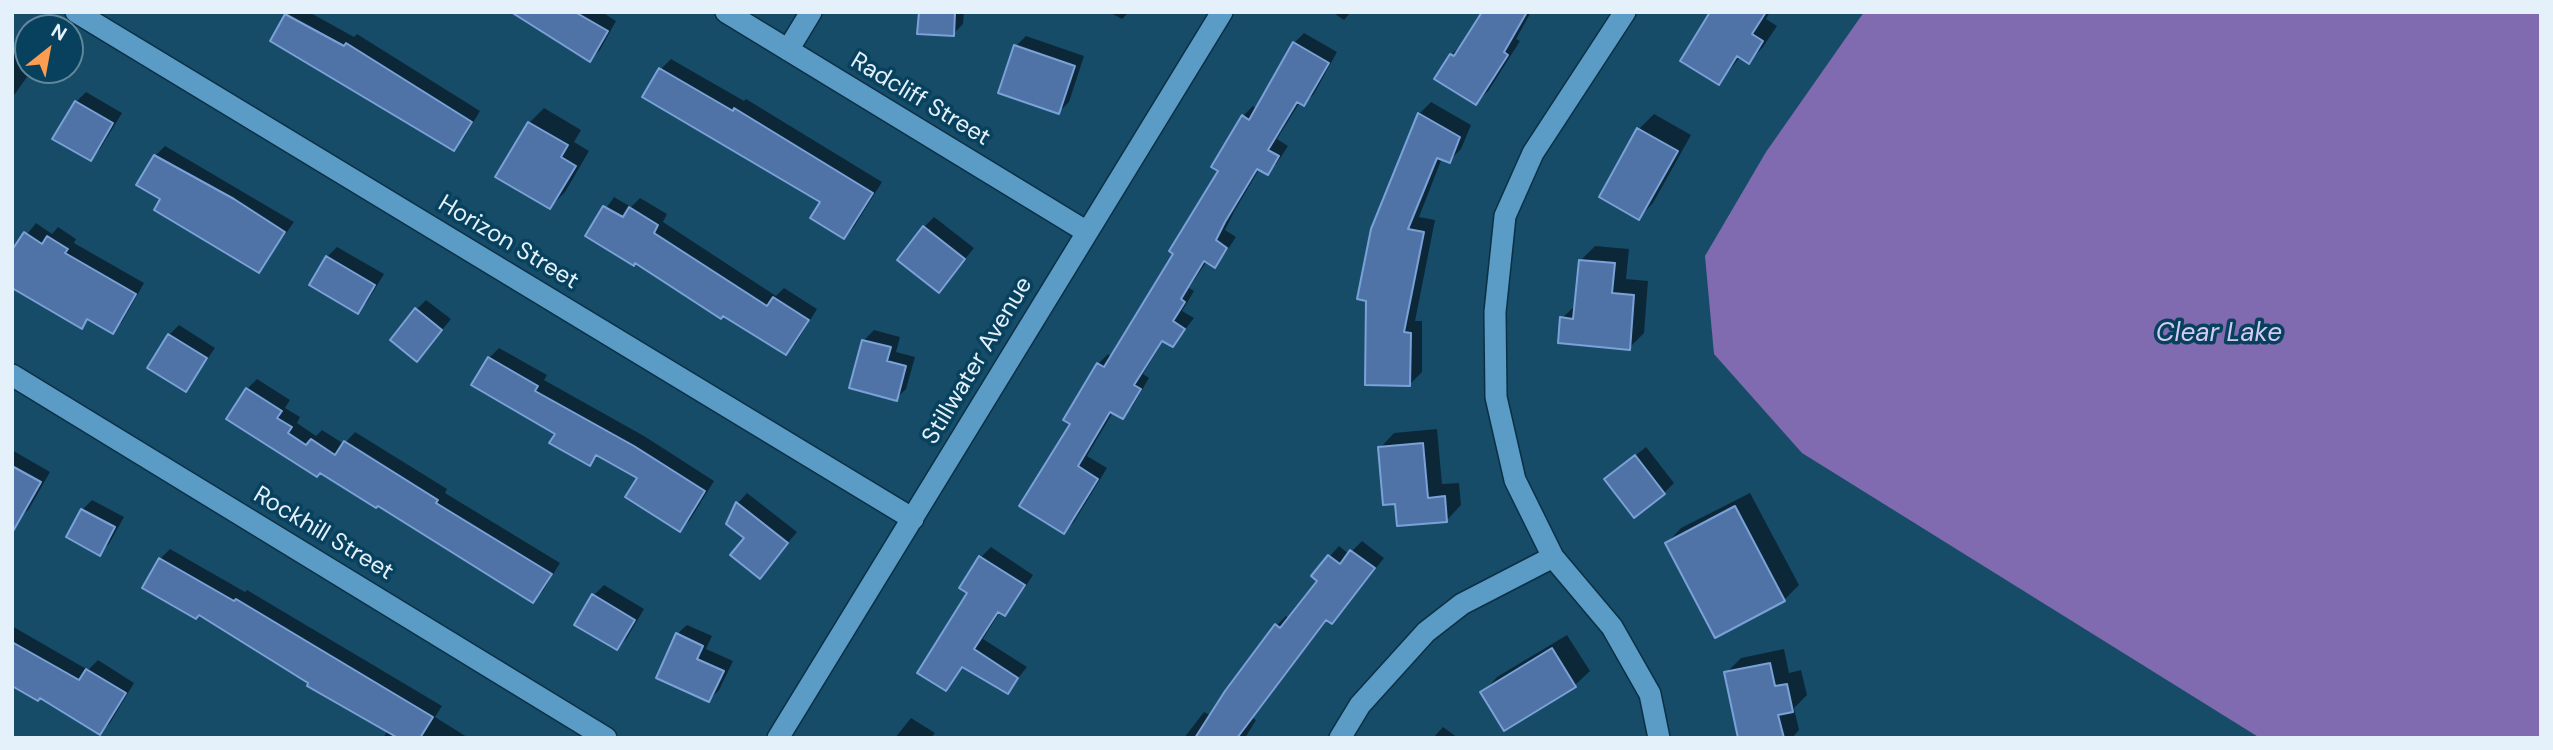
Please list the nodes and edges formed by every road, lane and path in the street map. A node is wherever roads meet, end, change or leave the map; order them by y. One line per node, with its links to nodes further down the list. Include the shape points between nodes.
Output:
1 (76, 12): 9 (street, Horizon Street)
2 (726, 12): 6 (street, Radcliff Street)
3 (811, 12): 6 (street)
4 (1222, 12): 7 (street, Stillwater Avenue)
5 (1625, 12): 10 (street, via 1533,153 1505,216 1496,312 1496,397 1515,480)
6 (788, 50): 7 (street, Radcliff Street)
7 (1087, 232): 9 (street, Stillwater Avenue)
8 (12, 375): 11 (street, Rockhill Street)
9 (913, 519): 12 (street, Stillwater Avenue)
10 (1553, 557): 13 (street, via 1462,604 1426,632 1360,705); 14 (street, via 1612,627 1650,694)
11 (607, 738)
12 (778, 738)
13 (1340, 738)
14 (1659, 738)

